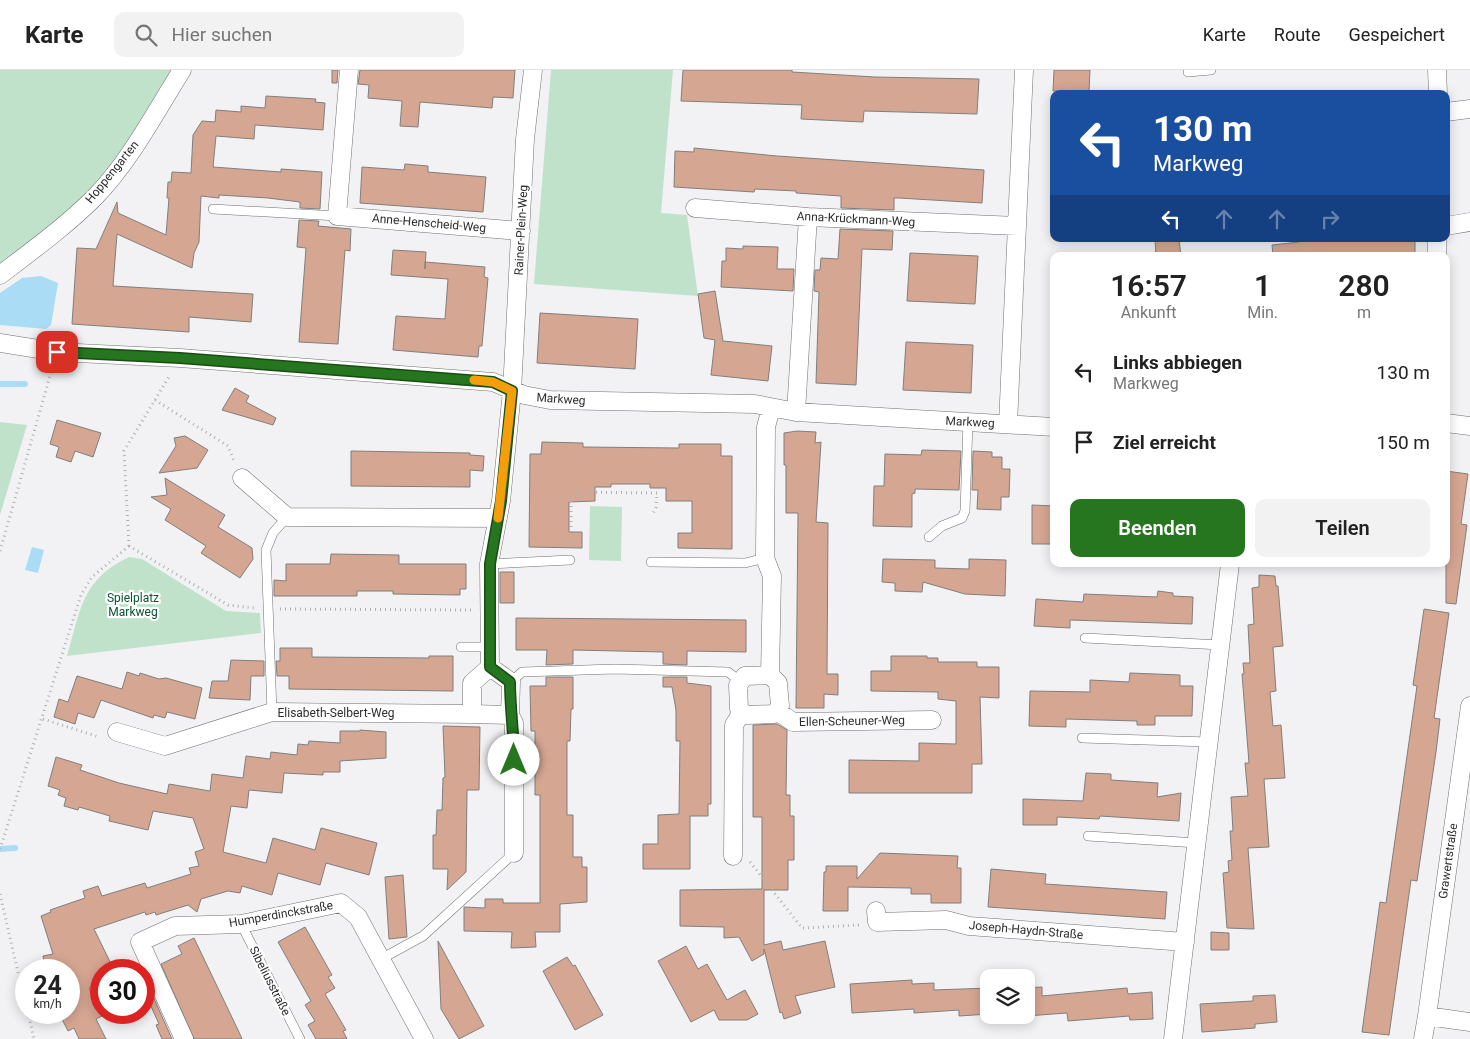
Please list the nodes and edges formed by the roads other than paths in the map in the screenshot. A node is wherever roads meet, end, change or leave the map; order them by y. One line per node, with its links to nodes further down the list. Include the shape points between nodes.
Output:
1 (182, 70): 19 (street, Hoppengarten, via 135,145 96,196 53,235)
2 (349, 70): 13 (street)
3 (532, 70): 18 (street, Rainer-Plein-Weg)
4 (1024, 70): 17 (street)
5 (1211, 70): 7 (lane)
6 (1437, 70): 8 (street)
7 (1188, 72)
8 (1438, 90)
9 (1470, 109): 10 (street)
10 (1450, 112)
11 (695, 208): 14 (street, Anna-Krückmann-Weg)
12 (213, 209): 13 (lane, Anne-Henscheid-Weg)
13 (337, 216): 18 (street, Anne-Henscheid-Weg)
14 (808, 217): 17 (street, Anna-Krückmann-Weg); 23 (street)
15 (1470, 222): 16 (street)
16 (1450, 225)
17 (1017, 226): 25 (street)
18 (521, 231): 21 (street, Rainer-Plein-Weg)
19 (0, 275)
20 (0, 343): 21 (street, Markweg, via 57,352 493,382)
21 (512, 391): 22 (street, Markweg, via 550,400 755,404); 31 (street)
22 (771, 408): 23 (street, Markweg); 33 (street, via 766,427)
23 (796, 412): 24 (street, Markweg)
24 (968, 422): 25 (street, Markweg); 32 (lane, via 965,511 962,518 942,526)
25 (1008, 424): 28 (street, Markweg)
26 (1450, 424): 27 (street)
27 (1470, 426)
28 (1050, 427)
29 (242, 478): 30 (street)
30 (288, 517): 31 (street); 48 (lane, via 273,533 266,550)
31 (498, 518): 36 (street)
32 (929, 537)
33 (765, 558): 35 (lane, via 745,563); 43 (street, via 772,576)
34 (570, 560): 36 (lane)
35 (651, 562)
36 (490, 564): 40 (street)
37 (1230, 567): 39 (street)
38 (1085, 638): 39 (lane)
39 (1221, 645): 55 (street)
40 (490, 646): 41 (lane); 42 (street)
41 (461, 647)
42 (490, 667): 44 (street); 50 (street, via 472,683)
43 (770, 676): 45 (street, via 744,676); 47 (street, via 778,683 780,706)
44 (510, 682): 45 (lane, via 522,672 615,670 728,672); 51 (street)
45 (740, 682): 49 (street, via 739,709)
46 (1470, 706): 64 (street, Grawertstraße)
47 (776, 710): 49 (street, via 774,714 747,715); 52 (street, Ellen-Scheuner-Weg, via 793,722)
48 (272, 712): 50 (street, Elisabeth-Selbert-Weg); 53 (street, Elisabeth-Selbert-Weg, via 165,746)
49 (742, 712): 59 (street, via 734,725)
50 (472, 714): 51 (street, Elisabeth-Selbert-Weg)
51 (510, 715): 58 (street, via 514,723)
52 (932, 720)
53 (117, 732)
54 (1082, 738): 55 (lane)
55 (1209, 742): 57 (street)
56 (1088, 836): 57 (lane)
57 (1197, 842): 62 (street)
58 (514, 853): 63 (lane, via 423,936)
59 (733, 856)
60 (877, 917): 62 (street, Joseph-Haydn-Straße, via 946,920 970,926)
61 (241, 924): 63 (street, Humperdinckstraße, via 340,903 358,917); 66 (street, Humperdinckstraße, via 174,926 140,942); 67 (lane, Sibeliusstraße)
62 (1185, 942): 69 (street)
63 (381, 959): 68 (street, Humperdinckstraße)
64 (1427, 1016): 65 (street); 70 (street)
65 (1470, 1022)
66 (184, 1039)
67 (300, 1039)
68 (424, 1039)
69 (1173, 1039)
70 (1423, 1039)

